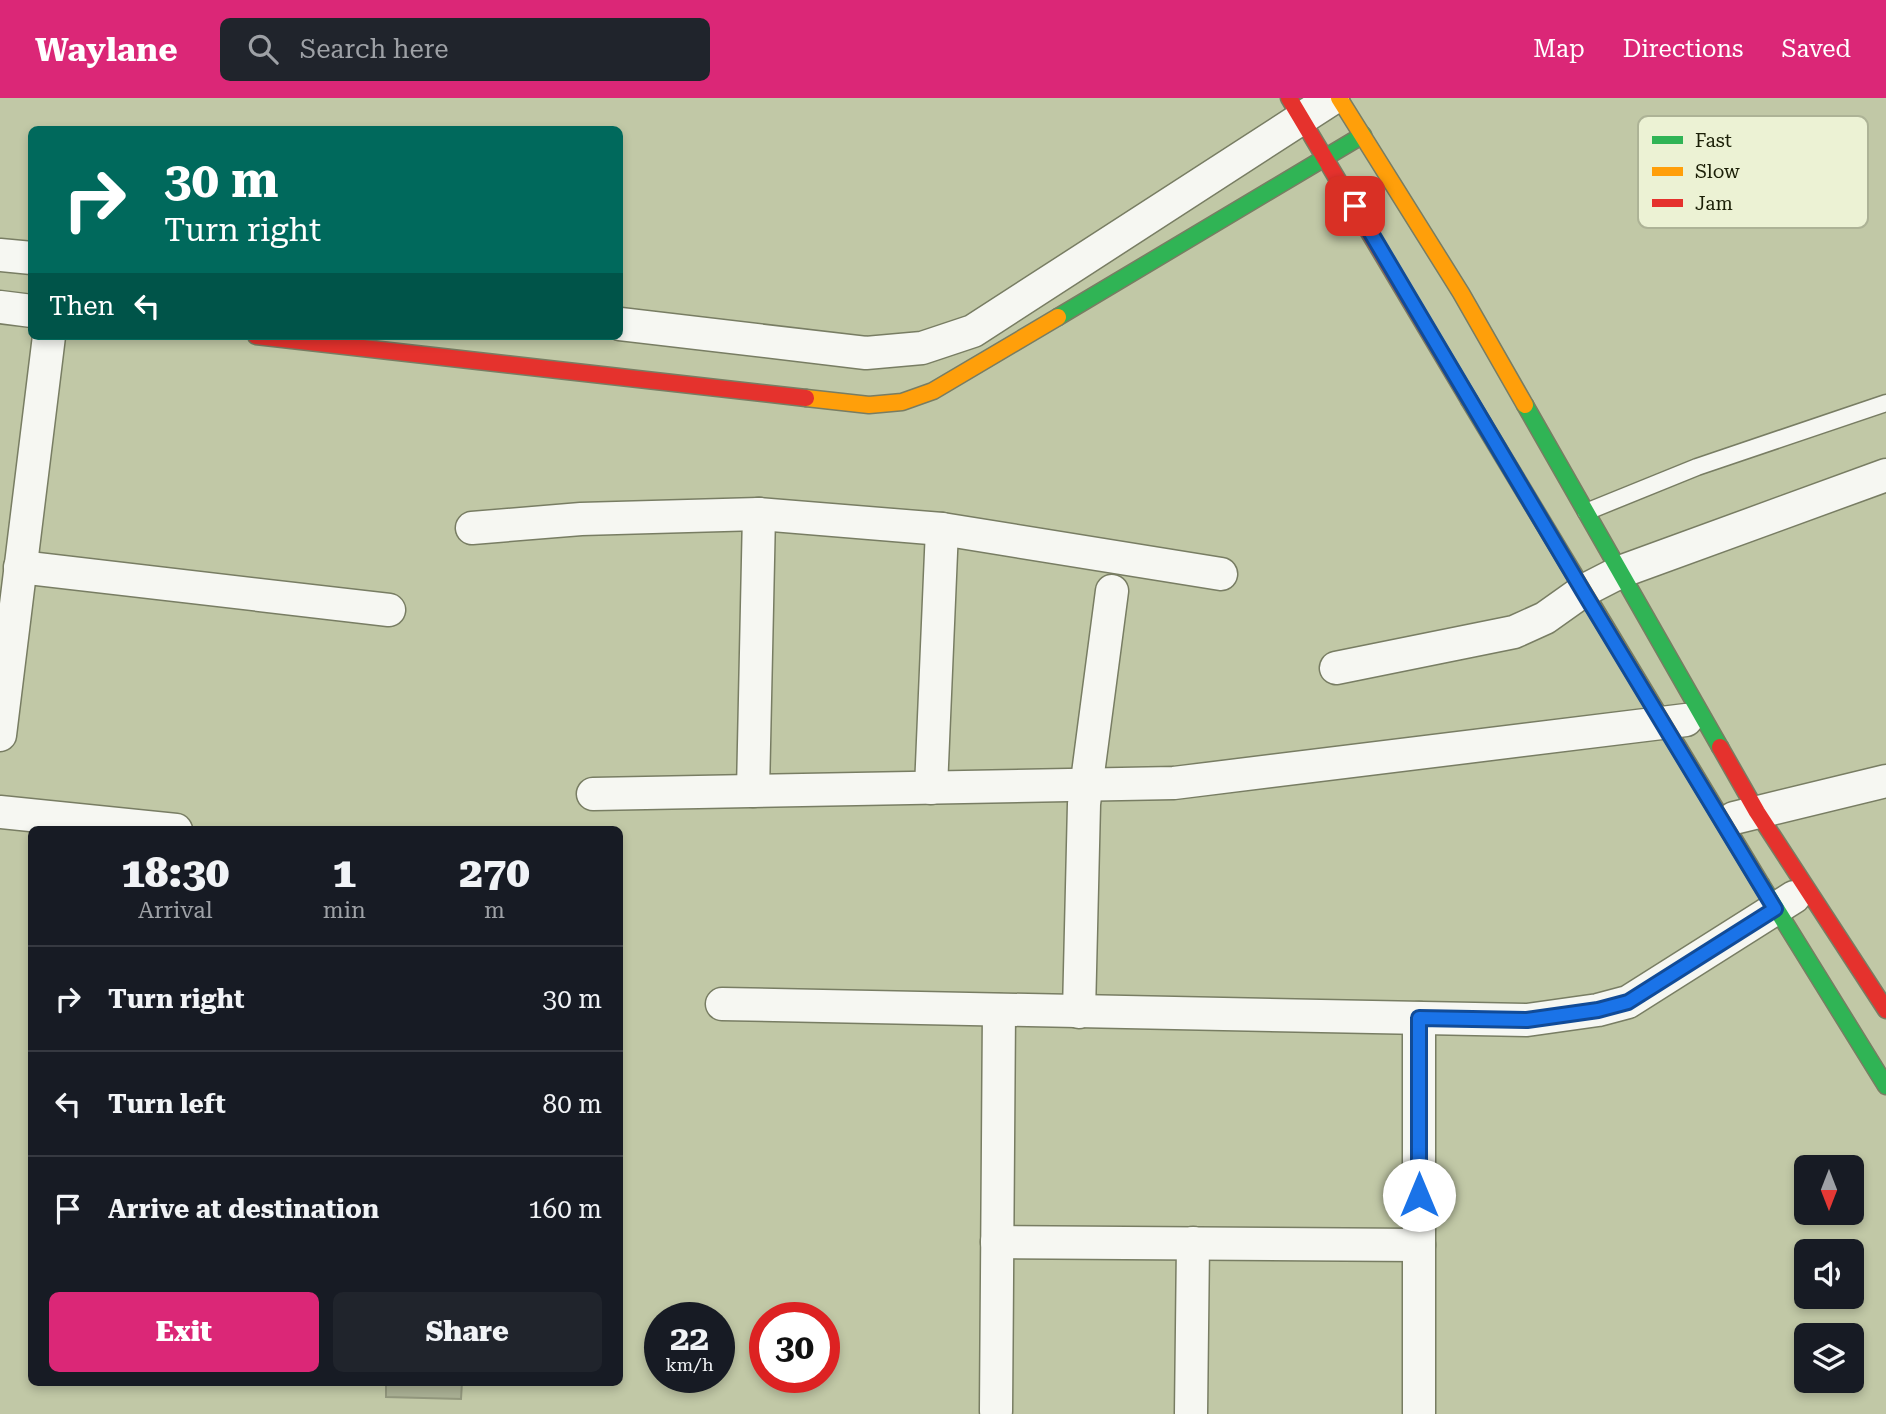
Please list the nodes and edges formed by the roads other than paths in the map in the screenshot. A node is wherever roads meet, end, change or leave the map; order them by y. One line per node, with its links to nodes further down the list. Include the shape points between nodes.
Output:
1 (1333, 98): 3 (street)
2 (1339, 98): 4 (main road)
3 (1296, 108): 5 (main road); 10 (street, via 973,331 922,348 866,353)
4 (1363, 135): 5 (main road); 16 (main road, via 1461,293)
5 (1327, 158): 13 (main road, via 933,391 902,402 869,405); 23 (main road)
6 (0, 255): 7 (street)
7 (28, 258)
8 (0, 307): 9 (street)
9 (28, 310)
10 (623, 324)
11 (48, 340): 20 (street)
12 (325, 340): 13 (main road)
13 (412, 345)
14 (1886, 402): 16 (lane, via 1697,467)
15 (1886, 475): 21 (street)
16 (1586, 512): 21 (main road)
17 (759, 514): 18 (street, via 581,519); 19 (street); 33 (street)
18 (472, 528)
19 (942, 529): 22 (street); 32 (street)
20 (20, 567): 25 (street); 29 (street)
21 (1620, 572): 23 (street); 27 (main road)
22 (1221, 574)
23 (1583, 591): 26 (street, via 1545,618 1514,632); 28 (main road)
24 (1112, 592): 31 (street)
25 (388, 610)
26 (1336, 668)
27 (1701, 718): 28 (street); 36 (main road)
28 (1664, 724): 31 (street, via 1174,783); 37 (main road)
29 (0, 735)
30 (1886, 781): 36 (street)
31 (1087, 785): 32 (street); 44 (street)
32 (932, 788): 33 (street)
33 (753, 791): 34 (street)
34 (593, 794)
35 (0, 812): 38 (street)
36 (1757, 812): 37 (street); 39 (main road)
37 (1722, 821): 40 (main road)
38 (137, 826)
39 (1807, 889): 40 (street); 43 (main road)
40 (1775, 909): 45 (street, via 1628,1002 1527,1020); 46 (main road)
41 (722, 1004): 42 (street)
42 (999, 1010): 44 (street); 47 (street)
43 (1886, 1010)
44 (1079, 1012): 45 (street)
45 (1419, 1018): 49 (street)
46 (1886, 1086)
47 (997, 1242): 48 (street); 50 (street)
48 (1193, 1244): 49 (street); 51 (street)
49 (1419, 1245): 52 (street)
50 (996, 1411)
51 (1191, 1414)
52 (1419, 1414)

